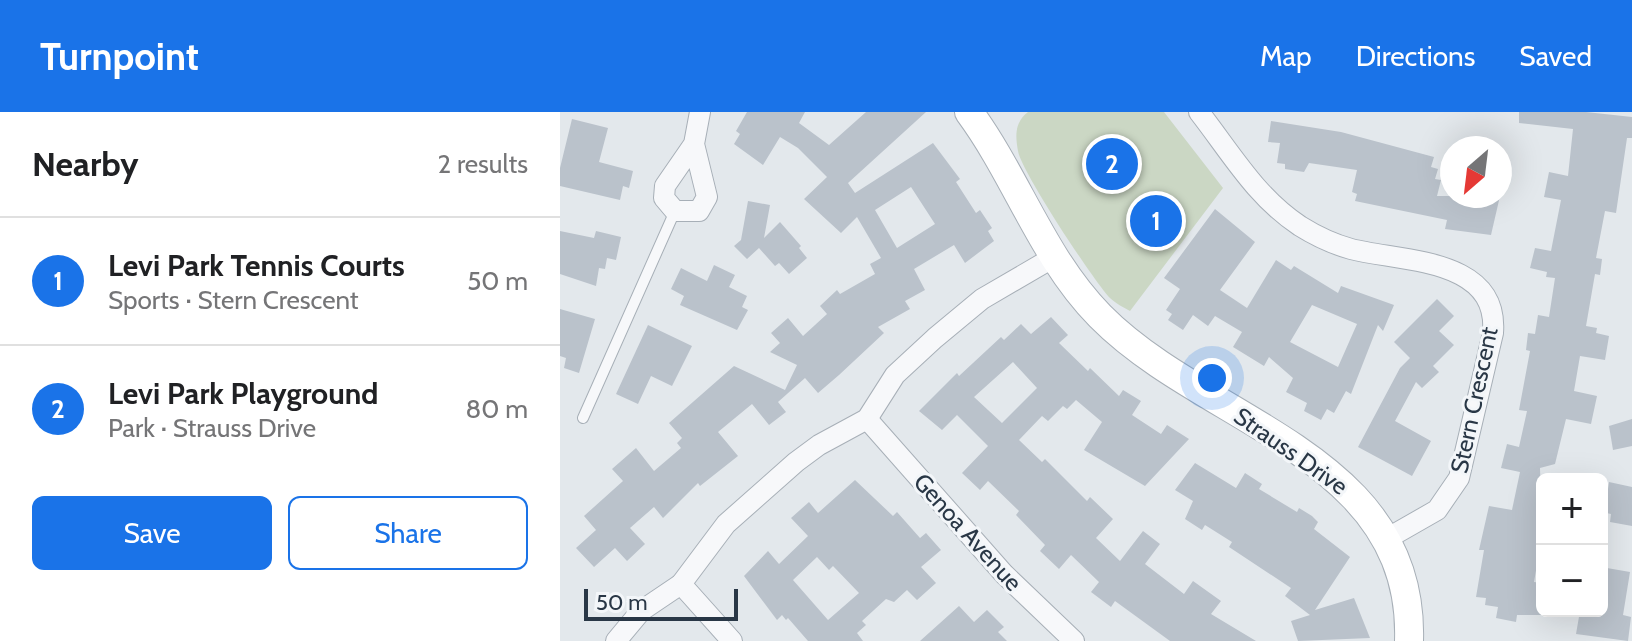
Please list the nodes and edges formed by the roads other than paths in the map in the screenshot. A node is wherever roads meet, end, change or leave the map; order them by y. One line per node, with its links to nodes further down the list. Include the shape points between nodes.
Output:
1 (700, 112): 4 (street)
2 (1199, 112): 9 (street, Stern Crescent, via 1255,188 1301,227 1351,249 1450,269 1471,280 1491,309 1493,333 1459,478 1437,510)
3 (980, 116): 6 (street, Strauss Drive)
4 (694, 144): 5 (street, via 665,186 666,205); 5 (street, via 707,197 699,211)
5 (675, 211): 7 (lane)
6 (1054, 257): 8 (street, via 982,299 935,338 895,375); 9 (street, Strauss Drive, via 1116,332 1327,471 1354,494)
7 (583, 418)
8 (867, 419): 10 (street, via 819,445 750,504 713,538); 13 (street, Genoa Avenue, via 1004,574)
9 (1388, 538): 14 (street, Strauss Drive, via 1407,593)
10 (681, 584): 11 (street, via 641,611); 12 (street)
11 (616, 641)
12 (732, 641)
13 (1074, 641)
14 (1409, 641)

